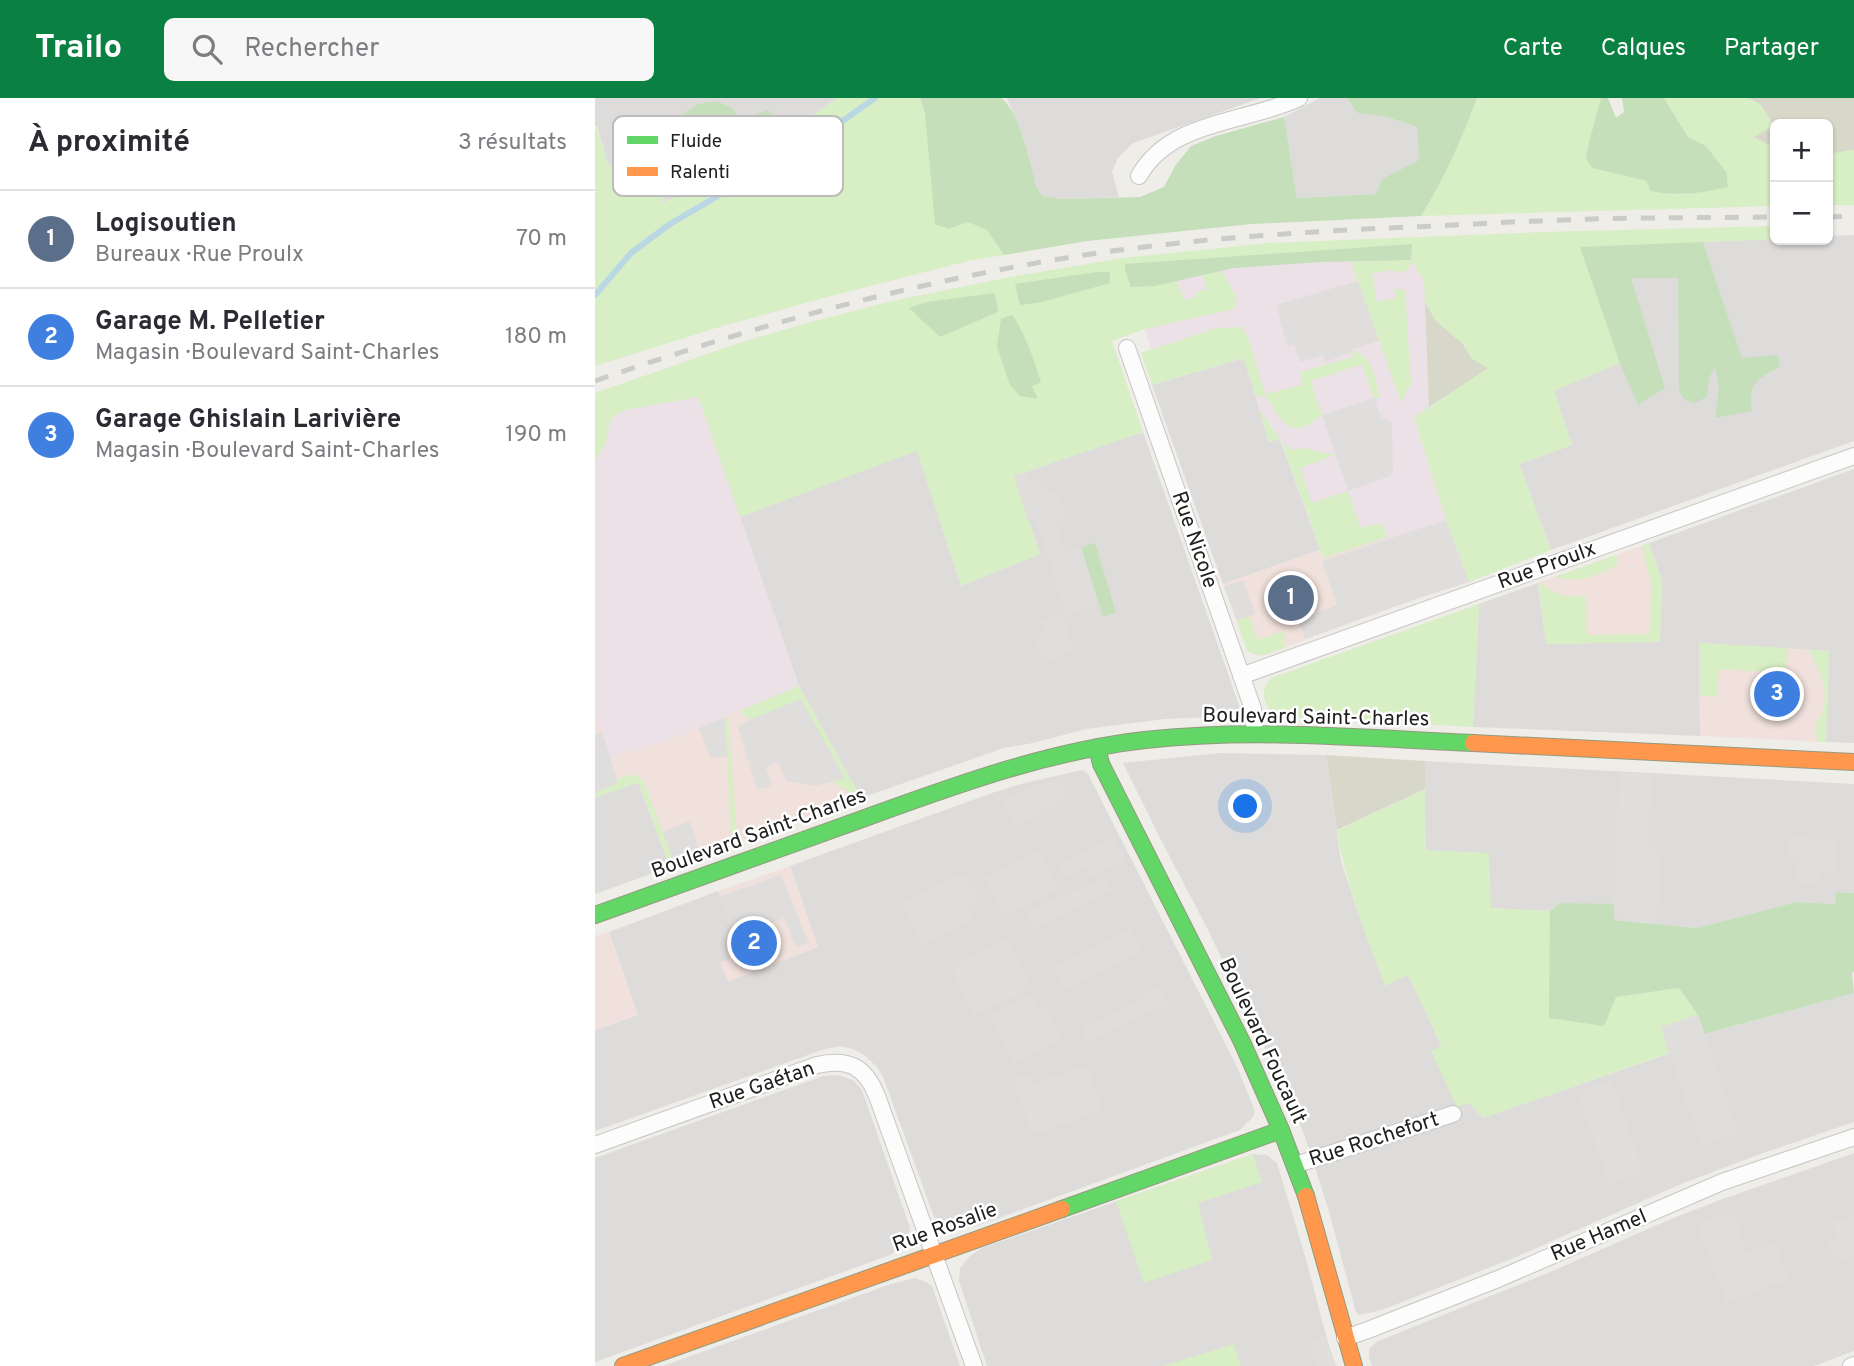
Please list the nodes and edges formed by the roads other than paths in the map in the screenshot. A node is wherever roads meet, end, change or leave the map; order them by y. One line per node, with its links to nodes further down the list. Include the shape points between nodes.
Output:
1 (1299, 98): 2 (street, via 1178,138 1152,156)
2 (1139, 176)
3 (1127, 348): 5 (street, Rue Nicole)
4 (1854, 456): 5 (street, Rue Proulx)
5 (1241, 676): 6 (street, Rue Nicole, via 1253,709)
6 (1255, 734): 7 (street, Boulevard Saint-Charles); 8 (street, Boulevard Saint-Charles)
7 (1097, 747): 9 (street, Boulevard Saint-Charles, via 989,773); 11 (street, Boulevard Foucault, via 1101,764 1242,1042)
8 (1854, 762)
9 (595, 915)
10 (1453, 1114): 14 (street, Rue Rochefort)
11 (1281, 1130): 14 (street, Boulevard Foucault); 15 (street, Rue Rosalie)
12 (1854, 1137): 16 (street, Rue Hamel, via 1722,1182 1498,1279)
13 (595, 1145): 15 (street, Rue Gaétan, via 817,1065 848,1064 863,1073 873,1087)
14 (1295, 1165): 16 (street, Boulevard Foucault)
15 (934, 1254): 17 (street, Rue Rosalie); 18 (street, Rue Gaétan)
16 (1345, 1338): 19 (street, Boulevard Foucault)
17 (623, 1366)
18 (974, 1366)
19 (1354, 1366)

